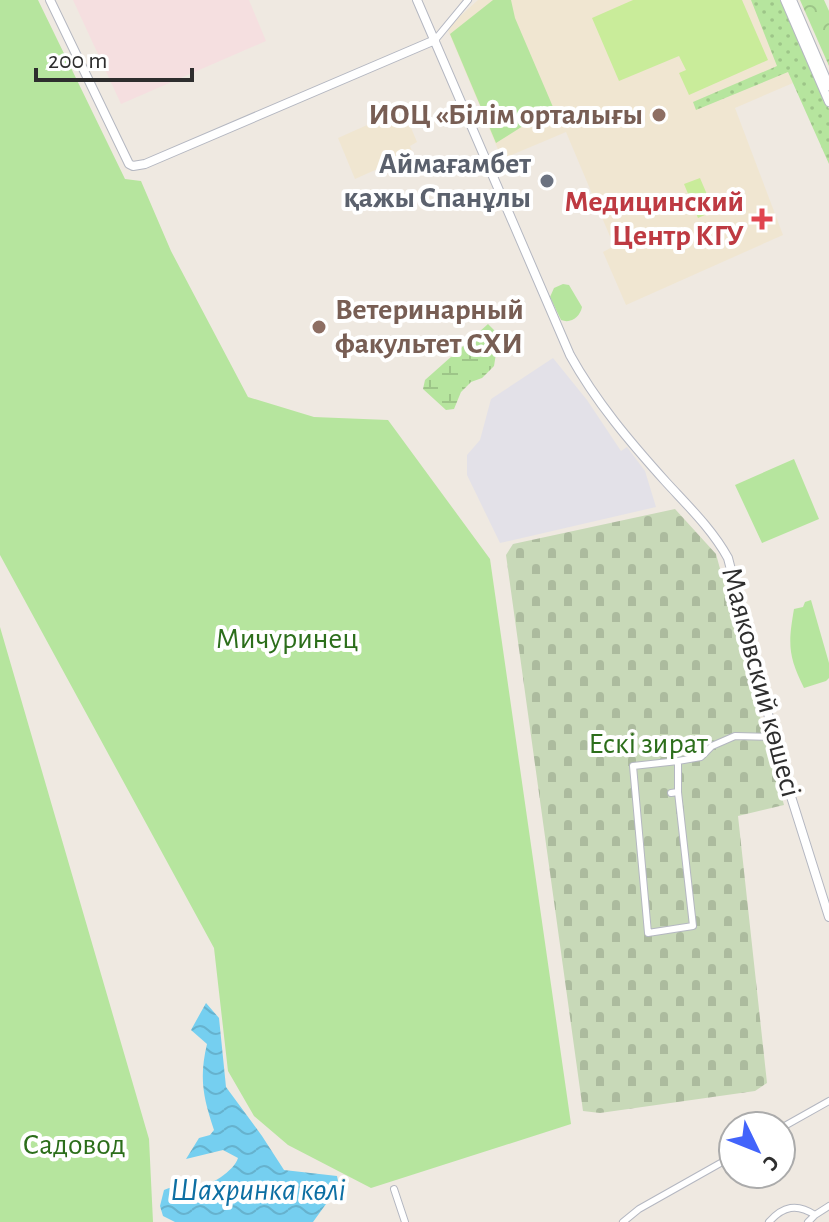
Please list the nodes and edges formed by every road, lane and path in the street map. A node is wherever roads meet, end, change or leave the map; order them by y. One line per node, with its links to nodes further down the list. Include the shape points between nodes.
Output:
1 (50, 0): 6 (main road, via 133,166)
2 (417, 0): 6 (main road, Маяковский көшесі)
3 (468, 0): 6 (street)
4 (785, 0): 8 (main road)
5 (792, 0): 7 (main road)
6 (435, 40): 9 (main road, Маяковский көшесі, via 558,333 589,390 728,558)
7 (829, 86)
8 (829, 102)
9 (774, 737): 10 (street, via 735,736 701,757); 11 (main road, Маяковский көшесі)
10 (678, 761): 10 (street, via 674,793 693,926 648,933 633,766)
11 (829, 917)
12 (829, 1101): 13 (street)
13 (797, 1119)
14 (717, 1165): 19 (street)
15 (394, 1189): 18 (street)
16 (829, 1206): 17 (street)
17 (815, 1215): 20 (street, via 791,1206); 21 (street)
18 (405, 1222)
19 (623, 1222)
20 (769, 1222)
21 (808, 1222)

